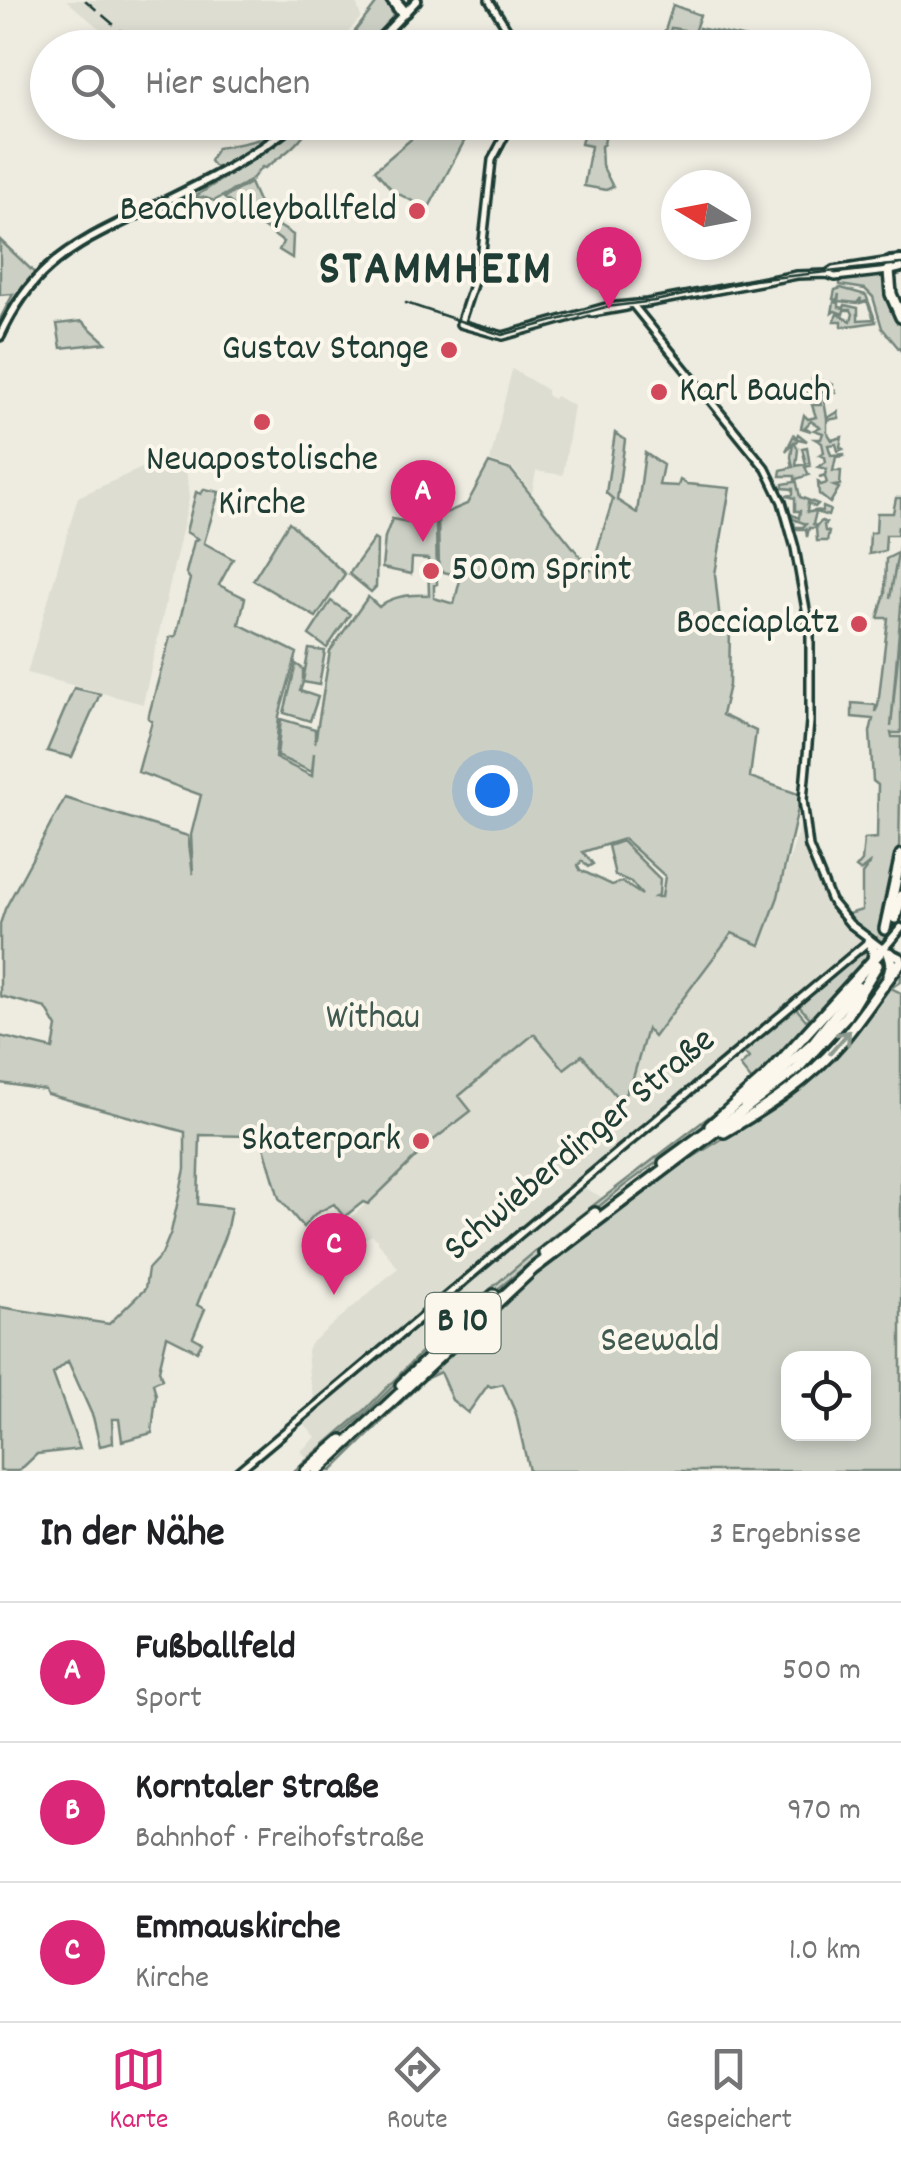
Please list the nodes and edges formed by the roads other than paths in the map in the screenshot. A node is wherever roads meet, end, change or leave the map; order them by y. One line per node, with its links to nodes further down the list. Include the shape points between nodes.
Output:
1 (394, 0): 4 (main road)
2 (417, 0): 4 (main road)
3 (489, 0): 6 (street)
4 (404, 14): 5 (main road)
5 (388, 30)
6 (508, 30)
7 (273, 140): 13 (main road, via 66,253 24,294)
8 (503, 140): 10 (street, via 492,160 481,260 460,324 503,336 606,307)
9 (895, 266): 10 (street, via 835,278 754,281); 11 (highway); 12 (highway, via 891,294)
10 (641, 307): 19 (street, via 766,469 782,502 810,632 804,825 831,901)
11 (901, 308)
12 (901, 317)
13 (0, 336)
14 (901, 855): 18 (highway)
15 (901, 896): 16 (highway)
16 (895, 918)
17 (901, 928): 20 (main road); 20 (main road)
18 (885, 929)
19 (869, 941): 20 (street); 21 (highway); 25 (street, Schwieberdinger Straße)
20 (894, 956): 21 (highway, B 10); 23 (highway, B 10, one-way to 20, via 756,1114 838,1046 884,985)
21 (875, 963): 23 (highway, B 10, via 846,1016 816,1050); 24 (highway, B 10)
22 (857, 988): 24 (highway, B 10, via 793,1062)
23 (708, 1138): 27 (highway, B 10, via 533,1269)
24 (696, 1140): 26 (highway, B 10, via 530,1264)
25 (238, 1471)
26 (306, 1471)
27 (317, 1471)

